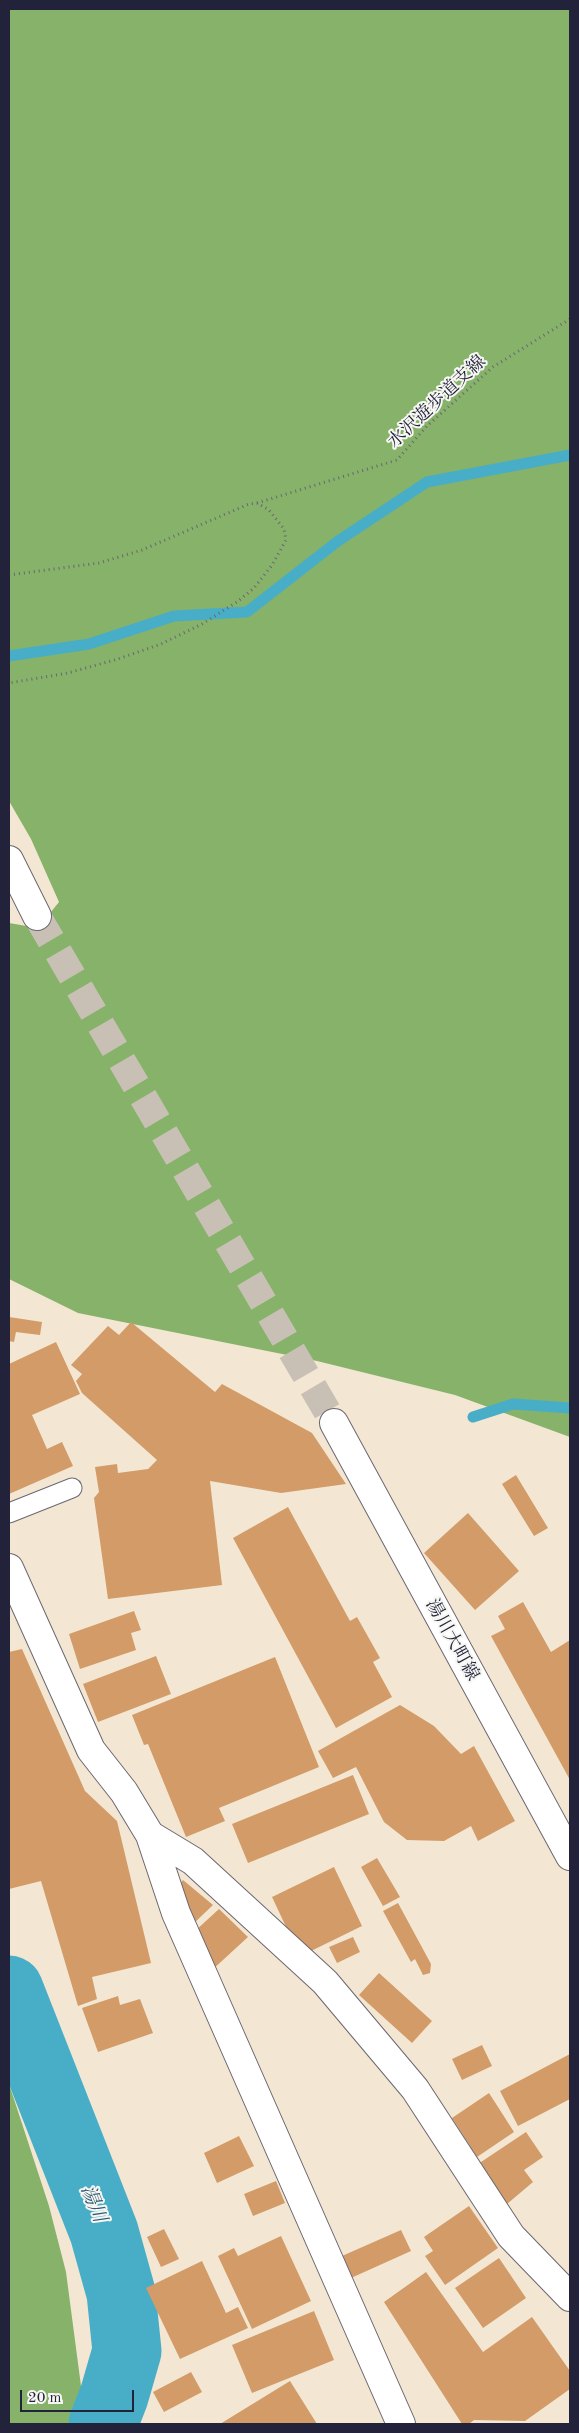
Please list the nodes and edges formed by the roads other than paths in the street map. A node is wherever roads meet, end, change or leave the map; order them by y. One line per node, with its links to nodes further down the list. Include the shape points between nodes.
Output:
1 (9, 860): 2 (street)
2 (38, 916)
3 (334, 1423): 8 (street, 湯川大町線)
4 (72, 1488): 5 (lane)
5 (9, 1513)
6 (9, 1568): 7 (street, via 91,1750 124,1792)
7 (150, 1835): 9 (street, via 193,1861 325,1982 415,2088 511,2236); 10 (street, via 176,1913)
8 (570, 1856)
9 (570, 2297)
10 (401, 2424)

